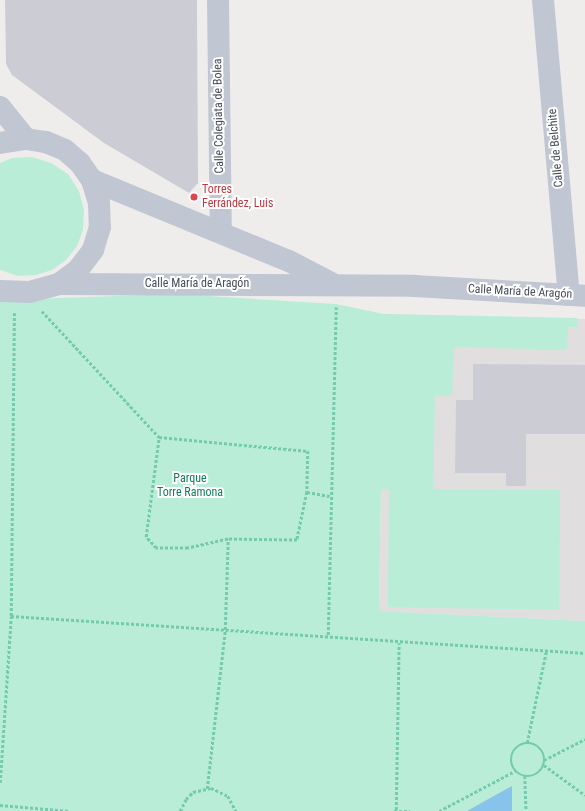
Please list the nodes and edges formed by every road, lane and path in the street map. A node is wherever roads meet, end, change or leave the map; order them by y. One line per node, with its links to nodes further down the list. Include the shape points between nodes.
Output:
1 (218, 0): 7 (street, Calle Colegiata de Bolea)
2 (543, 0): 11 (street, Calle de Belchite)
3 (0, 107): 4 (street)
4 (26, 139): 5 (street); 6 (street, via 46,142 65,150 80,163)
5 (0, 143)
6 (92, 180): 7 (street, Calle María de Aragón); 8 (street, via 100,203 100,227 93,250 78,270)
7 (221, 232): 10 (street, Calle María de Aragón, via 289,261)
8 (59, 284): 9 (street, via 30,292); 10 (street, Calle María de Aragón)
9 (0, 291)
10 (336, 295): 11 (street, Calle María de Aragón, via 414,286); 16 (path)
11 (577, 296)
12 (14, 310): 18 (path)
13 (42, 312): 14 (path)
14 (159, 437): 15 (path, via 308,451); 17 (path, via 146,537 156,548 188,548)
15 (307, 492): 16 (path); 17 (path, via 297,540)
16 (330, 496): 20 (path)
17 (228, 539): 19 (path)
18 (11, 616): 19 (path); 30 (path)
19 (225, 630): 20 (path); 31 (path)
20 (328, 635): 21 (path)
21 (399, 643): 22 (path); 34 (path)
22 (546, 652): 23 (path); 25 (path)
23 (585, 653)
24 (585, 739): 26 (path)
25 (527, 743): 26 (path, via 541,750); 28 (path, via 518,746 512,755)
26 (544, 760): 27 (path)
27 (544, 765): 29 (path, via 536,774); 32 (path)
28 (515, 771): 29 (path); 39 (path)
29 (525, 776): 40 (path)
30 (0, 782)
31 (207, 789): 36 (path, via 193,792); 37 (path, via 220,791 228,796)
32 (585, 795)
33 (0, 805): 35 (path)
34 (395, 810): 38 (path)
35 (70, 811)
36 (180, 811)
37 (236, 811)
38 (410, 811)
39 (439, 811)
40 (526, 811)

